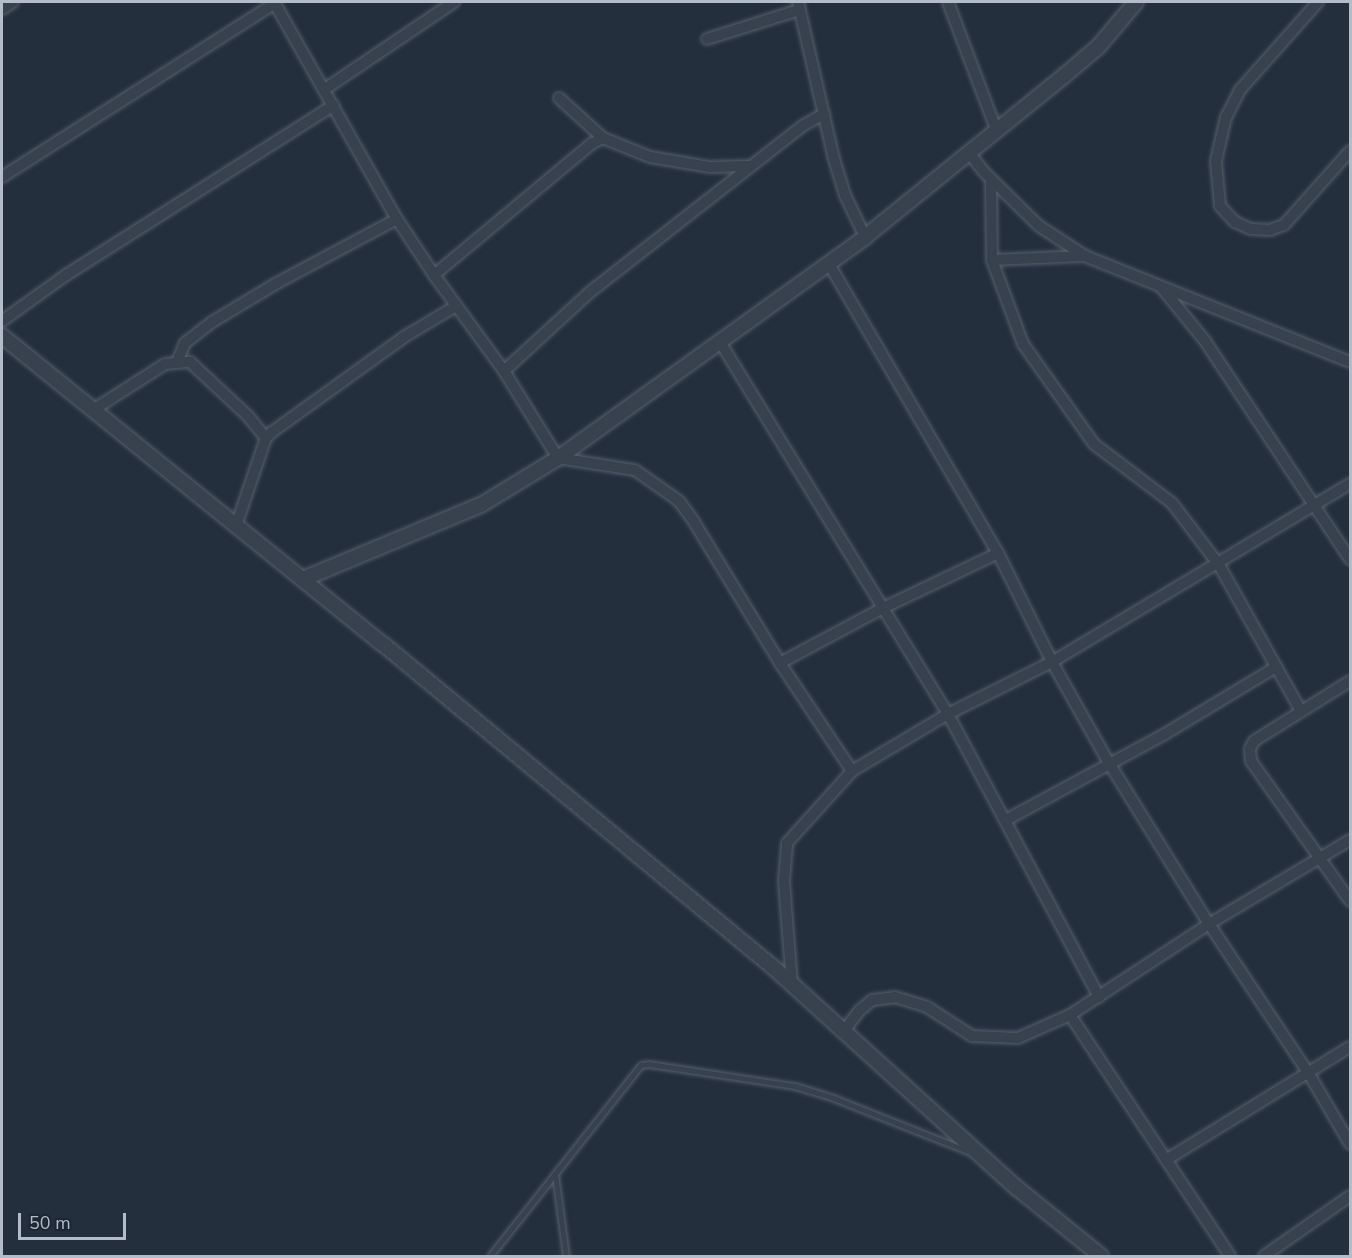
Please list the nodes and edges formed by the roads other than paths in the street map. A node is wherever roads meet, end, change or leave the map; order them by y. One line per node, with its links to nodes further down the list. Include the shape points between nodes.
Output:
1 (13, 2): 8 (street)
2 (274, 2): 10 (street); 19 (street)
3 (454, 2): 10 (street)
4 (948, 2): 14 (street)
5 (1136, 2): 14 (street, via 1098,47)
6 (1318, 2): 16 (street, via 1240,90 1226,117 1216,161 1220,206 1235,222 1251,229 1270,230 1284,225)
7 (798, 6): 9 (street); 13 (street)
8 (2, 9)
9 (707, 39)
10 (325, 89): 12 (street)
11 (559, 98): 15 (street)
12 (334, 105): 21 (street); 29 (street, via 66,275)
13 (825, 114): 18 (street); 22 (street, via 845,195)
14 (997, 132): 17 (street)
15 (603, 138): 18 (street, via 650,157 710,167); 26 (street)
16 (1350, 151)
17 (970, 154): 20 (street); 22 (street)
18 (750, 166): 34 (street, via 590,292)
19 (2, 177)
20 (991, 179): 23 (street, via 1039,226); 24 (street)
21 (398, 219): 26 (street); 32 (street, via 212,322 185,343)
22 (865, 237): 25 (street)
23 (1085, 256): 24 (street); 27 (street)
24 (992, 260): 43 (street, via 1023,344 1058,396 1094,444 1172,503)
25 (829, 264): 31 (street); 41 (street)
26 (434, 275): 28 (street)
27 (1162, 288): 33 (street); 39 (street, via 1205,342)
28 (456, 306): 34 (street); 36 (street, via 404,337)
29 (2, 321)
30 (2, 336): 35 (street)
31 (720, 342): 37 (street); 45 (street)
32 (178, 360): 35 (street, via 165,364); 36 (street, via 200,368)
33 (1350, 362)
34 (504, 371): 37 (street)
35 (93, 410): 40 (street)
36 (266, 438): 40 (street)
37 (558, 458): 44 (street, via 481,505); 47 (street, via 635,470 679,501)
38 (1350, 484): 39 (street)
39 (1314, 506): 42 (street); 43 (street)
40 (236, 526): 44 (street)
41 (998, 553): 45 (street); 46 (street)
42 (1350, 559)
43 (1219, 565): 46 (street); 48 (street)
44 (303, 579): 59 (street)
45 (885, 607): 47 (street); 51 (street)
46 (1052, 662): 51 (street); 52 (street)
47 (780, 663): 53 (street)
48 (1276, 667): 50 (street); 52 (street)
49 (1350, 681): 50 (street)
50 (1300, 711): 56 (street, via 1254,741 1251,760)
51 (948, 714): 53 (street); 54 (street)
52 (1109, 763): 54 (street); 58 (street)
53 (852, 771): 59 (street, via 787,843 784,880)
54 (1006, 820): 60 (street)
55 (1350, 840): 56 (street)
56 (1322, 856): 57 (street); 58 (street)
57 (1350, 901)
58 (1209, 924): 60 (street); 64 (street)
59 (792, 985): 62 (street)
60 (1099, 997): 61 (street)
61 (1070, 1015): 62 (street, via 1018,1038 985,1038 972,1036 912,1000 883,997 859,1011); 67 (street)
62 (844, 1031): 66 (street)
63 (1350, 1047): 64 (street)
64 (1309, 1074): 65 (street); 67 (street)
65 (1350, 1144)
66 (982, 1157): 68 (lane, via 795,1086 648,1064 636,1069); 72 (street)
67 (1166, 1160): 73 (street)
68 (555, 1174): 70 (lane); 71 (lane)
69 (1350, 1196): 74 (street)
70 (490, 1257)
71 (566, 1257)
72 (1101, 1257)
73 (1230, 1257)
74 (1264, 1257)

